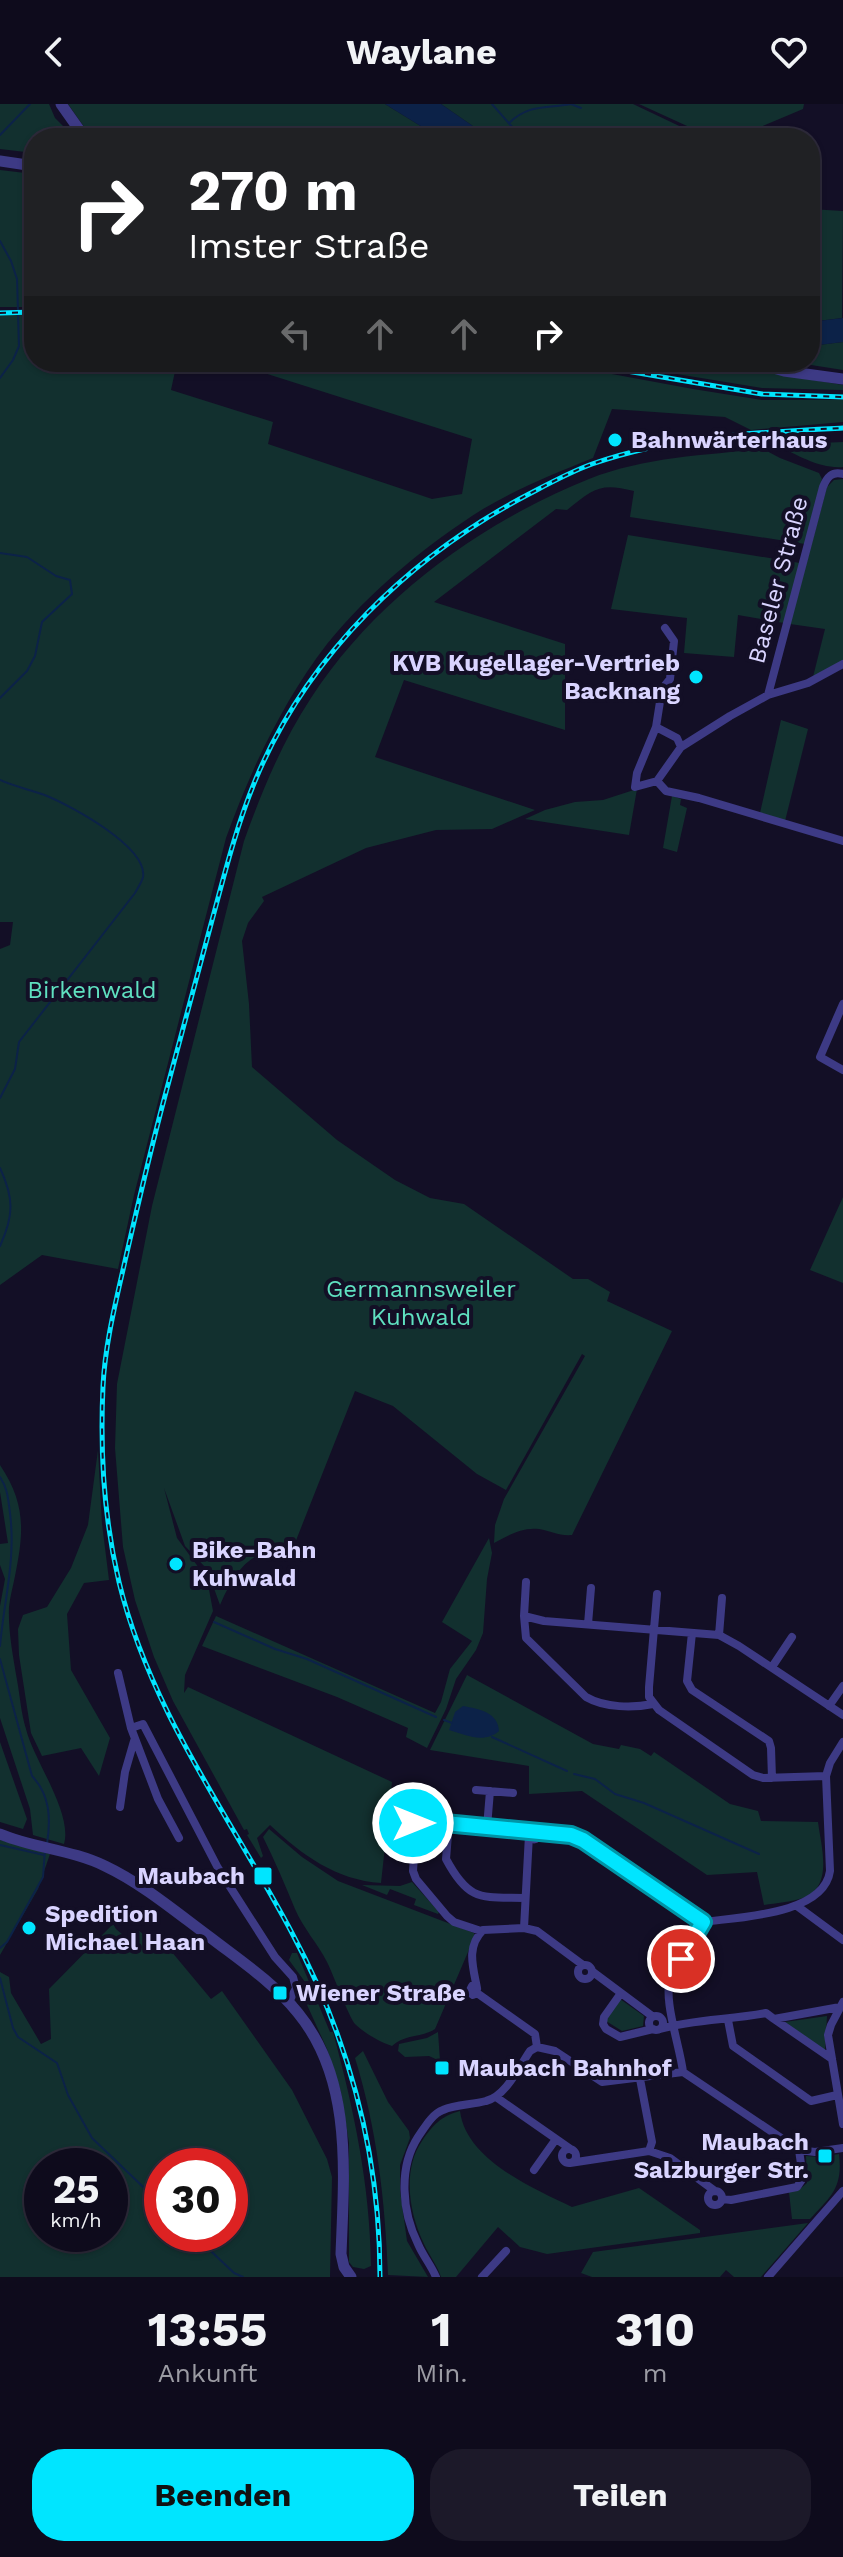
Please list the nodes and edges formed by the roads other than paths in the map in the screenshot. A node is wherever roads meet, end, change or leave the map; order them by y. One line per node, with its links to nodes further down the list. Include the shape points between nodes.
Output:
1 (61, 104): 2 (street)
2 (78, 128)
3 (0, 161): 4 (street)
4 (24, 165)
5 (791, 372): 6 (street)
6 (843, 379)
7 (843, 474): 10 (street, Baseler Straße, via 829,476 823,487)
8 (665, 628): 11 (street, via 674,641)
9 (843, 664): 10 (street, via 808,683)
10 (768, 695): 12 (street)
11 (656, 727): 12 (street, via 677,738); 13 (street, via 635,787)
12 (681, 747): 13 (street)
13 (657, 781): 14 (street, via 666,791)
14 (843, 841)
15 (843, 1004): 16 (street, via 820,1057)
16 (843, 1070)
17 (526, 1582): 21 (street)
18 (591, 1588): 22 (street)
19 (657, 1594): 23 (street)
20 (722, 1598): 25 (street)
21 (524, 1616): 22 (street); 30 (street, via 526,1638 586,1697 615,1705)
22 (588, 1624): 23 (street)
23 (654, 1629): 24 (street); 30 (street, via 649,1687)
24 (692, 1633): 25 (street); 37 (street, via 687,1681 692,1690 769,1741)
25 (719, 1635): 27 (street)
26 (792, 1637): 27 (street)
27 (772, 1667): 31 (street)
28 (118, 1673): 33 (street)
29 (843, 1686): 31 (street)
30 (653, 1704): 37 (street, via 753,1775)
31 (829, 1706): 32 (street)
32 (843, 1715)
33 (131, 1728): 34 (street); 56 (street, via 143,1724 219,1871 293,1977 296,1988)
34 (135, 1740): 42 (street); 48 (street)
35 (843, 1742): 36 (street)
36 (826, 1776): 37 (street); 50 (street, via 829,1878 816,1896)
37 (772, 1778)
38 (476, 1790): 39 (street)
39 (490, 1791): 41 (street); 45 (street)
40 (424, 1792): 43 (street)
41 (513, 1793)
42 (120, 1807)
43 (421, 1821): 44 (street); 53 (street, via 416,1879 454,1922)
44 (449, 1823): 45 (street); 49 (street, via 446,1859 473,1894)
45 (487, 1827): 46 (street)
46 (532, 1833): 49 (street); 51 (street, via 583,1840)
47 (0, 1834): 56 (street, via 101,1864 128,1878)
48 (179, 1838)
49 (524, 1898): 52 (street)
50 (797, 1906): 51 (street); 54 (street)
51 (703, 1922): 60 (street, via 669,1980)
52 (524, 1928): 53 (street); 55 (street, via 537,1931 583,1965 578,1972 582,1978 593,1972)
53 (481, 1931): 62 (street, via 470,1955 477,1991 535,2034)
54 (843, 1940)
55 (621, 1993): 61 (street, via 652,2016 649,2023); 61 (street, via 604,2017 606,2029 620,2037)
56 (289, 2002): 76 (street, via 318,2042 340,2116 341,2254)
57 (841, 2004): 58 (street); 63 (street, via 828,2035)
58 (774, 2019): 59 (street, via 766,2013); 63 (street)
59 (728, 2020): 60 (street); 66 (street, via 733,2046 811,2101)
60 (674, 2025): 61 (street); 64 (street)
61 (656, 2029)
62 (537, 2047): 65 (street, via 555,2051 602,2082); 67 (street)
63 (832, 2059): 66 (street)
64 (683, 2072): 65 (street); 71 (street)
65 (640, 2079): 72 (street, via 652,2142)
66 (837, 2095): 68 (street)
67 (496, 2097): 69 (street); 77 (street, via 435,2114 406,2162 410,2222)
68 (843, 2124)
69 (556, 2139): 72 (street, via 572,2150 562,2154 570,2163); 73 (street)
70 (843, 2148): 71 (street)
71 (799, 2150): 72 (street, via 803,2178 797,2187 731,2200 670,2158)
72 (649, 2151)
73 (534, 2170)
74 (843, 2191): 79 (street)
75 (506, 2251): 78 (street)
76 (347, 2276)
77 (436, 2277)
78 (482, 2277)
79 (768, 2277)

